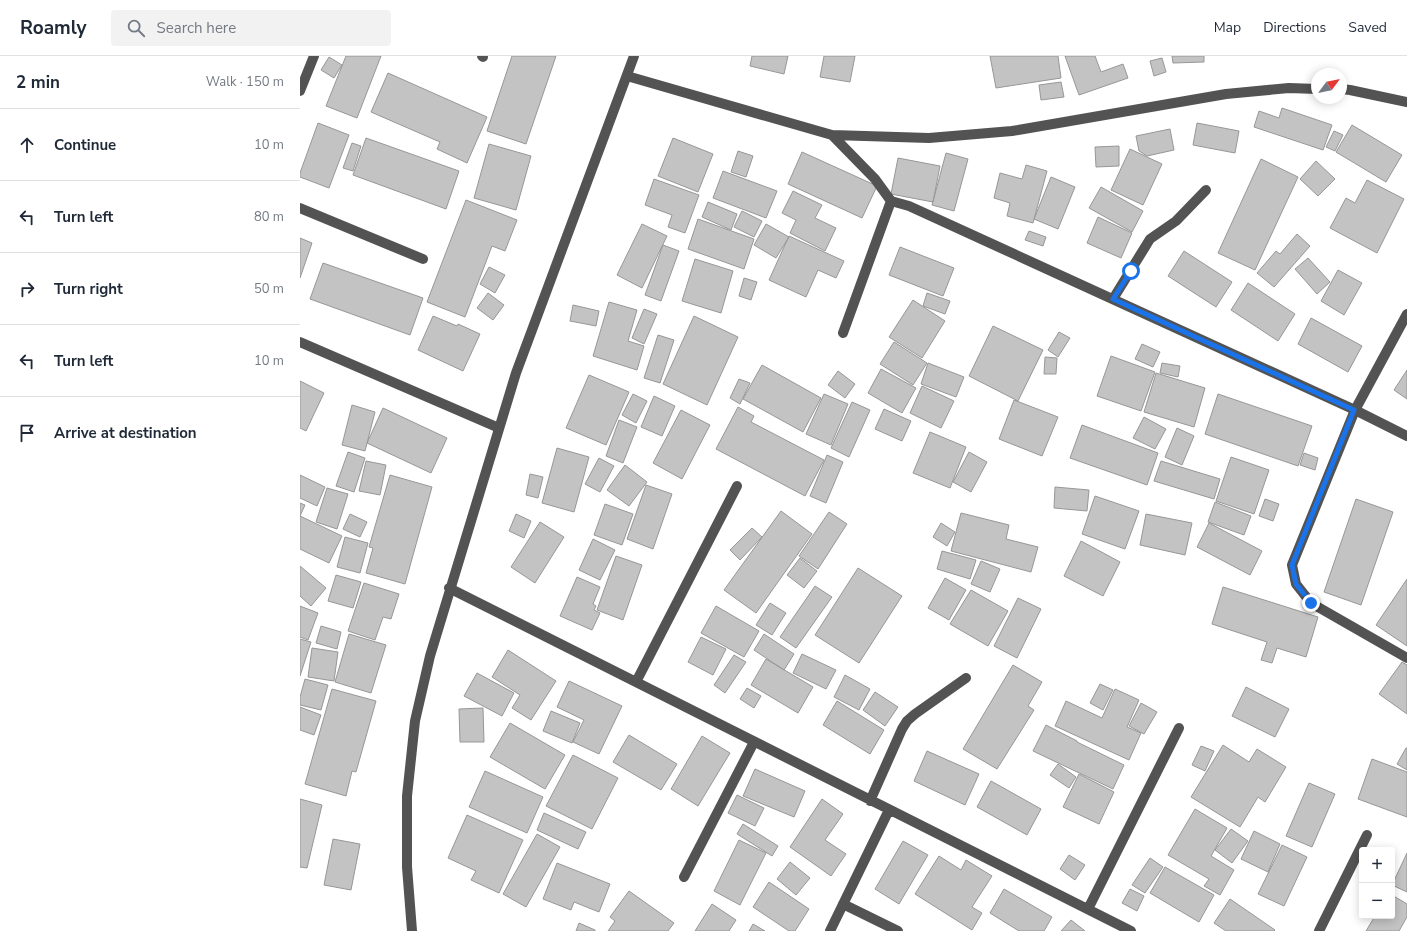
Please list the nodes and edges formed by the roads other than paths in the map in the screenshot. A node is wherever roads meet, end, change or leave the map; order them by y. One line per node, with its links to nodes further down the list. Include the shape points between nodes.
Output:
1 (314, 56): 6 (street)
2 (634, 56): 3 (street)
3 (627, 76): 8 (street); 18 (street, via 516,373)
4 (1311, 89): 8 (street, via 1289,88 1226,94 1012,131 929,138)
5 (1347, 90): 7 (street)
6 (300, 91)
7 (1407, 102)
8 (832, 135): 10 (street, via 875,179)
9 (1206, 190): 13 (street, via 1176,221 1150,239)
10 (891, 201): 13 (street, via 909,206); 15 (street)
11 (300, 208): 12 (street)
12 (423, 259)
13 (1113, 299): 17 (street)
14 (1407, 314): 17 (street)
15 (843, 333)
16 (300, 342): 18 (street)
17 (1354, 410): 19 (street); 22 (street, via 1292,565 1296,584 1311,603)
18 (499, 428): 21 (street)
19 (1407, 436)
20 (737, 486): 24 (street)
21 (449, 588): 24 (street); 33 (street, via 415,721 408,796 406,867)
22 (1407, 658)
23 (966, 678): 27 (street, via 907,721)
24 (636, 682): 26 (street)
25 (1179, 728): 32 (street)
26 (754, 742): 27 (street); 30 (street)
27 (870, 800): 28 (street)
28 (889, 810): 31 (street); 32 (street)
29 (1367, 835): 37 (street)
30 (684, 877)
31 (843, 904): 34 (street); 35 (street)
32 (1088, 909): 36 (street)
33 (412, 931)
34 (830, 931)
35 (898, 931)
36 (1131, 931)
37 (1319, 931)

